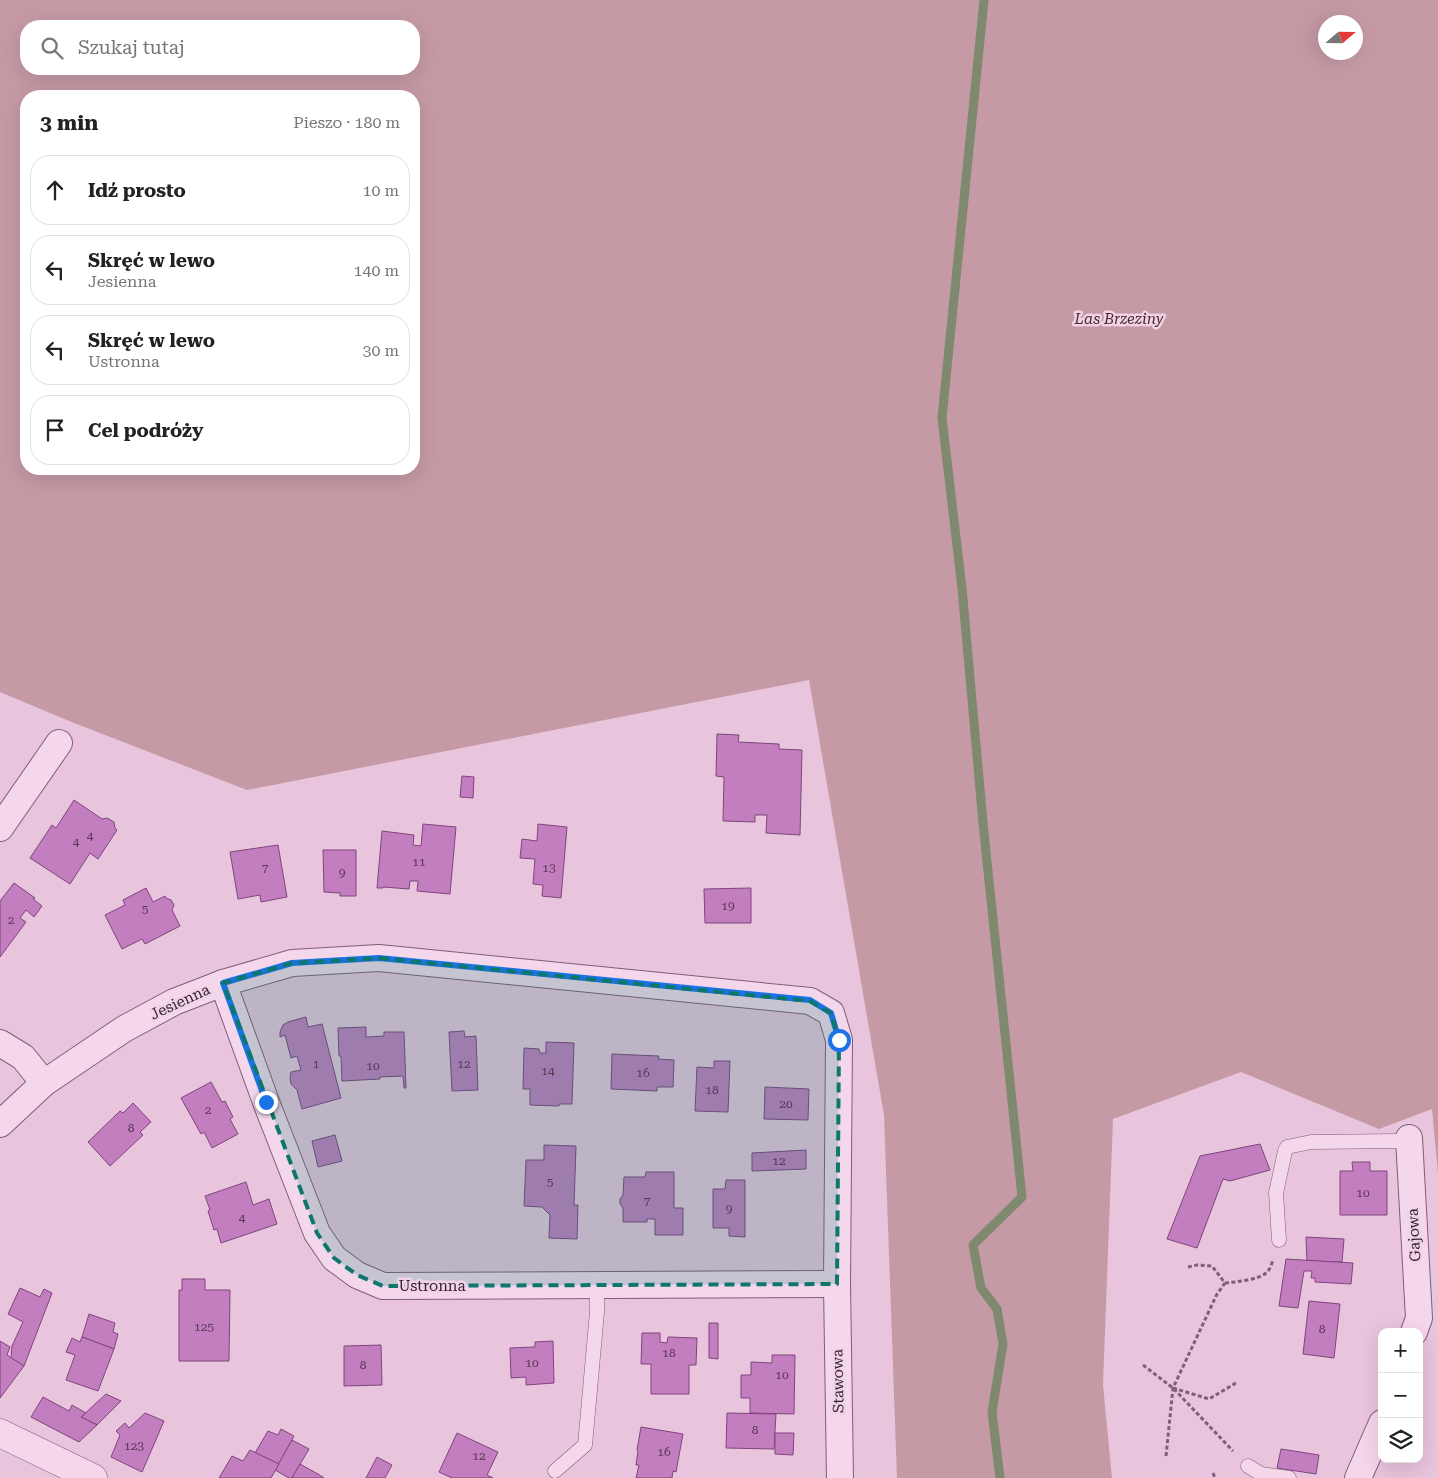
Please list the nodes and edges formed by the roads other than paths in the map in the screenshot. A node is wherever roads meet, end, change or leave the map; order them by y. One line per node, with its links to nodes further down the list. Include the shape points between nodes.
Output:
1 (59, 743): 2 (street)
2 (0, 828)
3 (223, 983): 4 (street, Jesienna, via 292,963 379,958); 6 (street, Jesienna, via 174,1002 124,1029); 11 (street, Ustronna, via 316,1233 334,1258 357,1275 383,1286)
4 (810, 1000): 10 (street, Stawowa, via 831,1013 839,1040)
5 (0, 1043): 6 (street, via 23,1057)
6 (44, 1083): 7 (street, Jesienna)
7 (0, 1124)
8 (1410, 1141): 9 (lane, via 1310,1142 1287,1147 1276,1193); 12 (street, Gajowa, via 1418,1318)
9 (1278, 1240)
10 (837, 1284): 11 (street, Ustronna); 19 (street, Stawowa)
11 (598, 1286): 16 (lane, via 585,1445)
12 (1415, 1328)
13 (1378, 1432): 21 (street)
14 (0, 1433): 18 (street)
15 (1248, 1466): 17 (lane)
16 (555, 1471)
17 (1260, 1476): 20 (lane)
18 (93, 1478)
19 (840, 1478)
20 (1289, 1478)
21 (1358, 1478)

